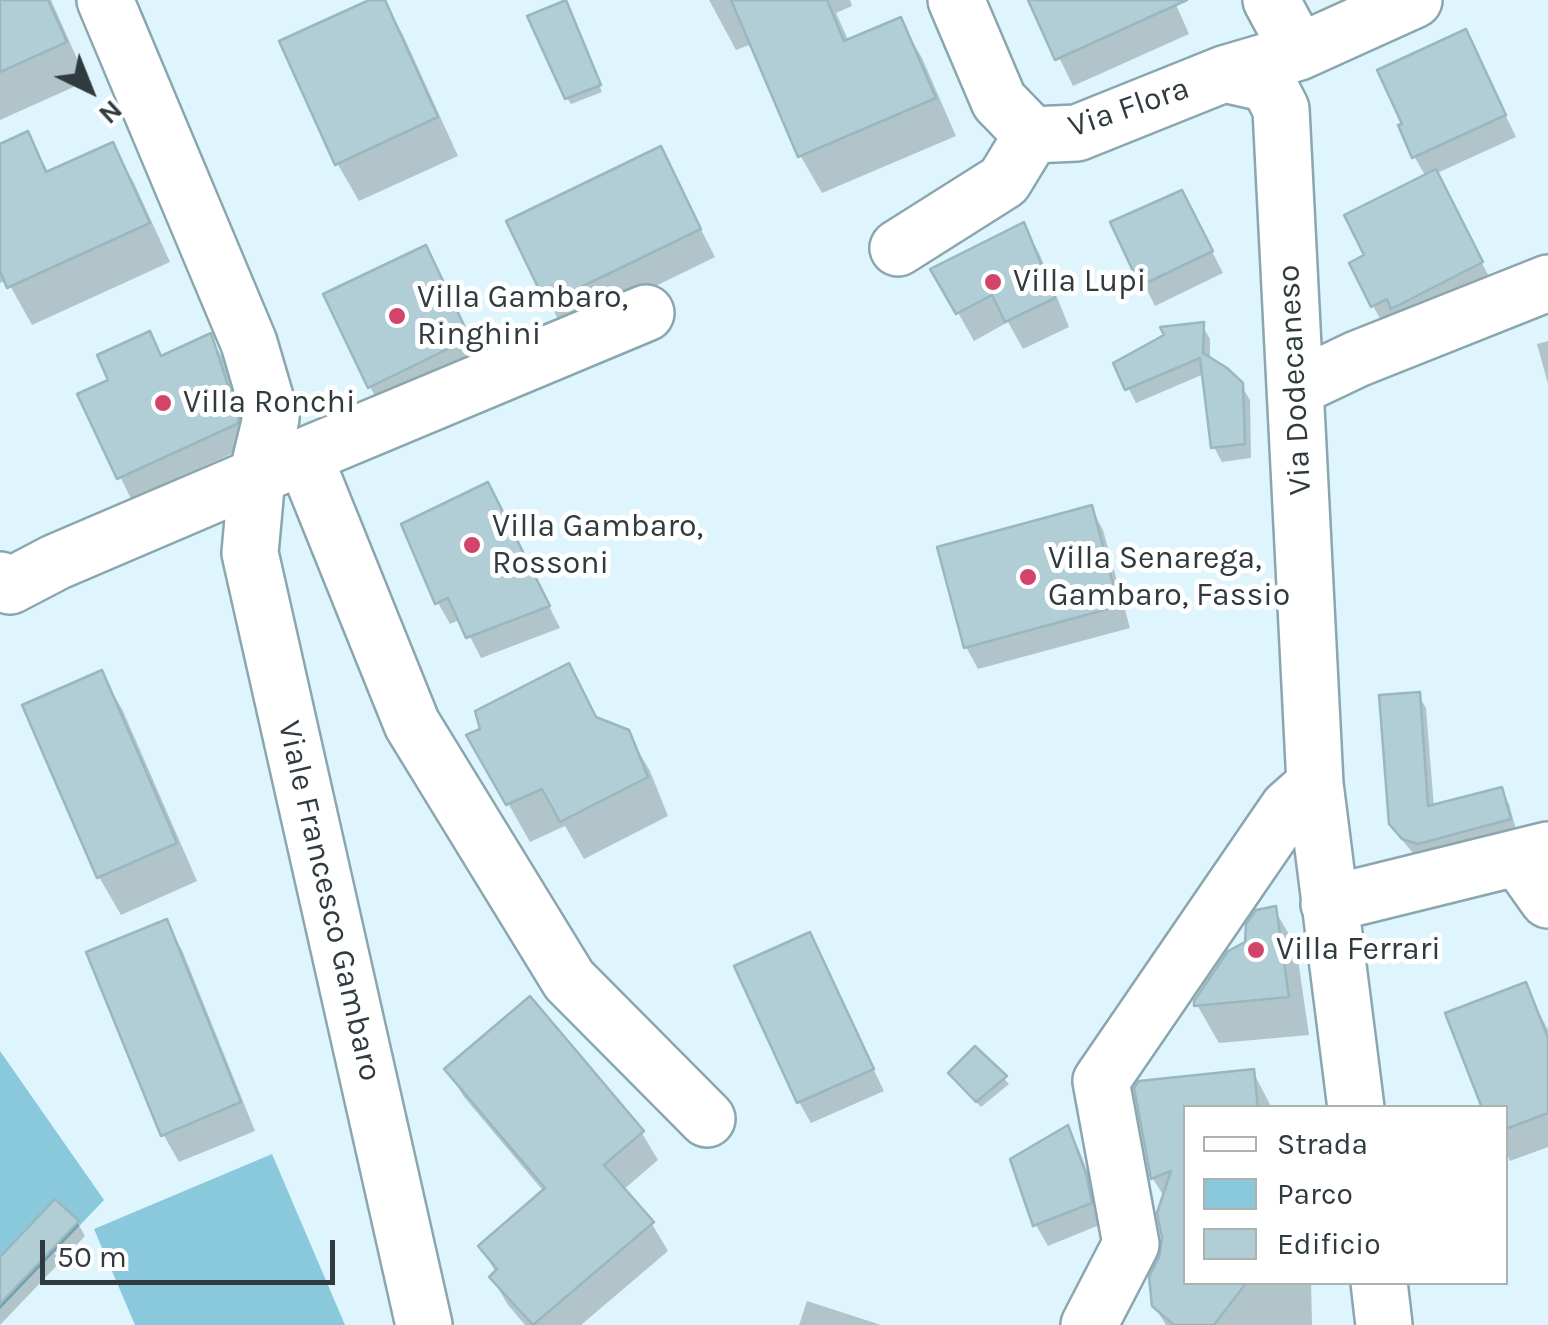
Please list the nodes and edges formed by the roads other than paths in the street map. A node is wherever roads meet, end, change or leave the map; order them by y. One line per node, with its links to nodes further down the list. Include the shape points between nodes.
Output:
1 (104, 0): 12 (street, Viale Francesco Gambaro, via 249,343)
2 (956, 0): 7 (street, Via Flora, via 999,101)
3 (1271, 0): 5 (street)
4 (1414, 0): 5 (street)
5 (1299, 52): 6 (street)
6 (1224, 74): 7 (street, Via Flora, via 1077,133); 11 (street, Via Dodecaneso, via 1268,84 1282,109)
7 (1032, 134): 8 (street, Via Flora, via 1004,181)
8 (898, 248)
9 (1548, 283): 11 (street)
10 (646, 313): 12 (street)
11 (1296, 388): 14 (street, Via Dodecaneso)
12 (280, 466): 13 (street, via 10,586); 18 (street, via 412,724 569,980); 20 (street, Viale Francesco Gambaro, via 250,553)
13 (0, 580)
14 (1315, 784): 16 (street, Via Dodecaneso); 21 (street, via 1288,808 1101,1081 1131,1244)
15 (1538, 870): 16 (street)
16 (1329, 904): 17 (street, Via Dodecaneso)
17 (1356, 1105)
18 (706, 1119)
19 (1379, 1285): 22 (street)
20 (424, 1325)
21 (1089, 1325)
22 (1384, 1325)

